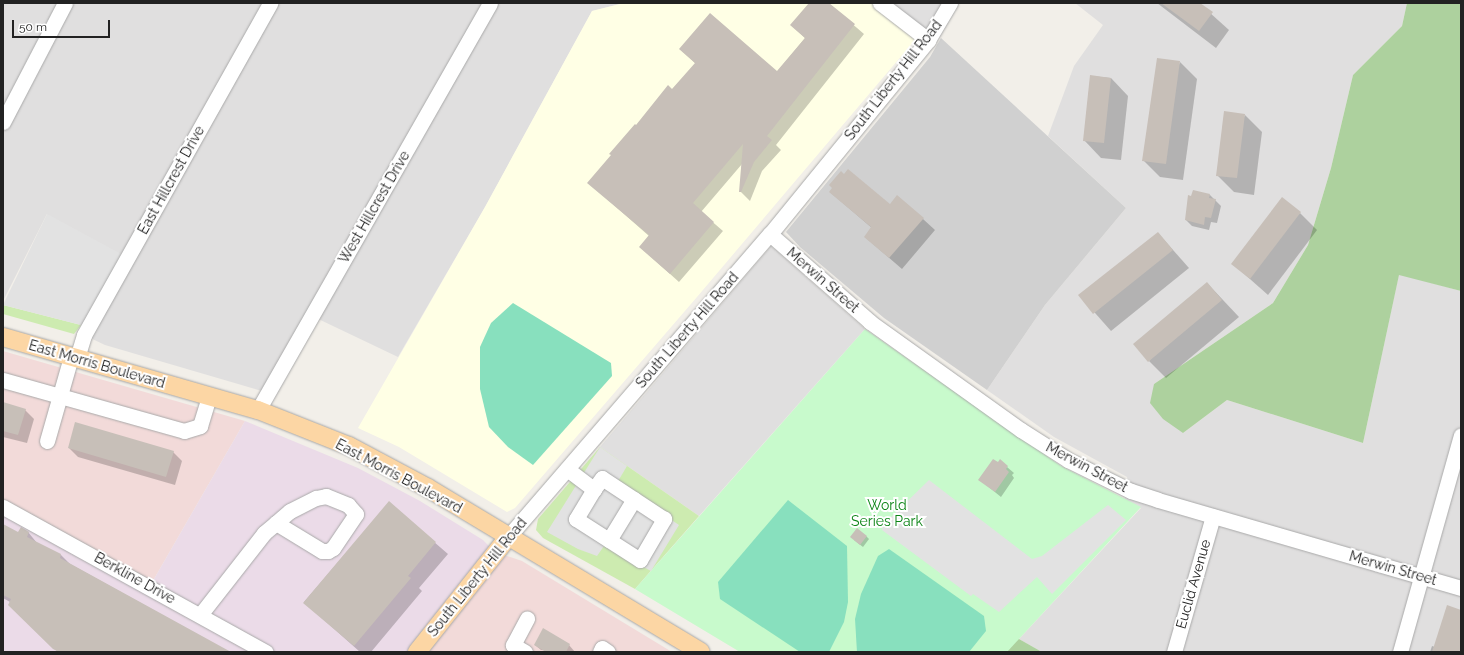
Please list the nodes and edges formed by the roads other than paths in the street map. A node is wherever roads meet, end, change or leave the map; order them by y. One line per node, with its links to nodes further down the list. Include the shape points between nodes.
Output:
1 (66, 3): 7 (street)
2 (270, 3): 10 (street, East Hillcrest Drive, via 84,335)
3 (490, 3): 14 (street, West Hillcrest Drive)
4 (880, 3): 6 (street)
5 (950, 3): 6 (street, South Liberty Hill Road)
6 (928, 40): 8 (street, South Liberty Hill Road)
7 (3, 122)
8 (770, 234): 17 (street, South Liberty Hill Road); 21 (street, Merwin Street, via 870,322 1008,421 1068,460 1131,491)
9 (3, 337): 10 (main road, East Morris Boulevard)
10 (74, 358): 12 (street, East Hillcrest Drive); 13 (main road, East Morris Boulevard)
11 (3, 380): 12 (street)
12 (60, 396): 13 (street, via 184,431 200,426); 16 (street, East Hillcrest Drive)
13 (209, 396): 14 (main road, East Morris Boulevard)
14 (258, 410): 23 (main road, East Morris Boulevard, via 349,446 428,488)
15 (1461, 435): 25 (street)
16 (47, 441)
17 (567, 469): 18 (street); 23 (street, South Liberty Hill Road)
18 (594, 490): 19 (street, via 602,478); 24 (street, via 576,519)
19 (634, 499): 24 (street); 24 (street, via 664,519 640,560)
20 (3, 506): 27 (street, Berkline Drive)
21 (1212, 516): 25 (street, Merwin Street); 35 (street, Euclid Avenue)
22 (276, 522): 22 (street, via 290,511 326,496 348,505 356,514 333,548 328,551 322,551); 27 (street, via 264,533)
23 (508, 537): 30 (main road, South Liberty Hill Road); 34 (main road, East Morris Boulevard)
24 (609, 540)
25 (1421, 576): 26 (street, Merwin Street); 36 (street)
26 (1461, 588)
27 (200, 615): 29 (street, Berkline Drive)
28 (527, 619): 31 (street, via 513,645)
29 (266, 652)
30 (417, 652)
31 (525, 652)
32 (600, 652): 33 (street, via 602,648)
33 (608, 652)
34 (701, 652)
35 (1174, 652)
36 (1400, 652)

